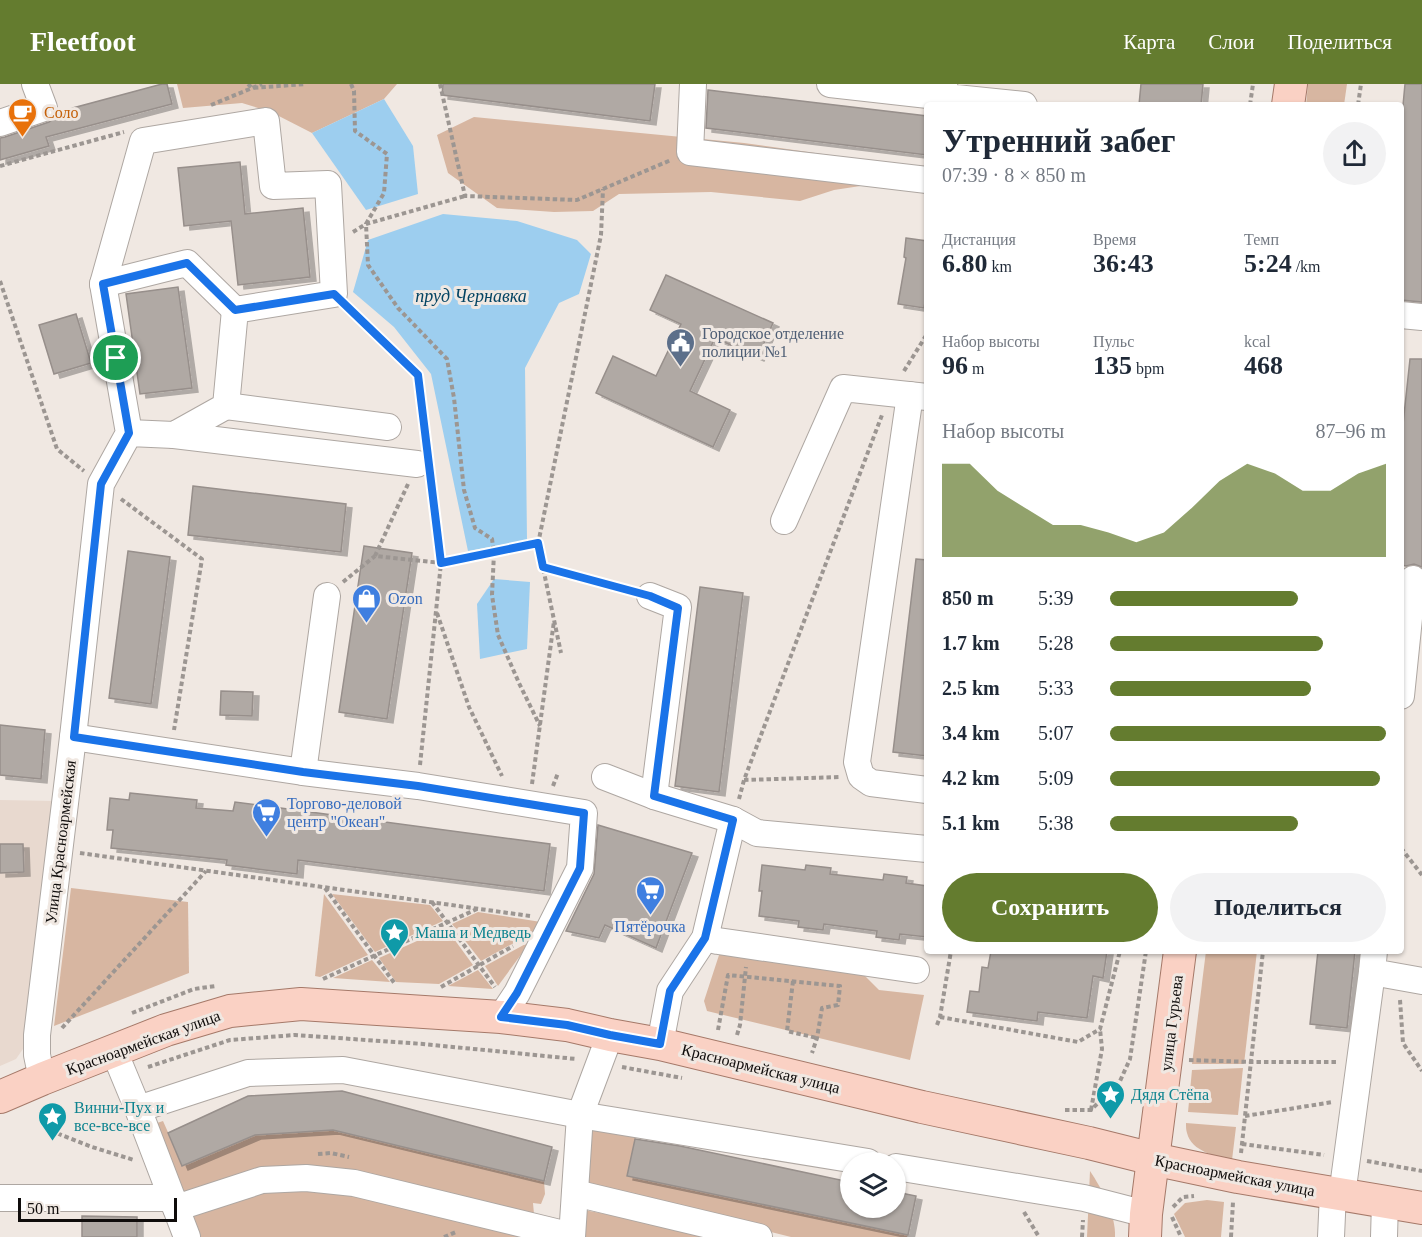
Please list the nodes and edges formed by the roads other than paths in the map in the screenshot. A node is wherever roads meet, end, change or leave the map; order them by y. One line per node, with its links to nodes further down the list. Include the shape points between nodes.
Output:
1 (35, 84): 8 (street, via 44,108)
2 (693, 84): 9 (street, via 690,152)
3 (830, 84): 5 (street)
4 (1291, 84): 7 (main road)
5 (945, 90): 6 (street)
6 (1008, 102)
7 (1288, 102)
8 (0, 123)
9 (924, 180)
10 (103, 284): 11 (street, via 187,263); 11 (street, via 143,141 266,121 273,186 328,184 334,294); 17 (street)
11 (235, 310): 15 (street)
12 (1404, 315): 13 (street)
13 (1422, 317)
14 (915, 393): 20 (street, via 843,388); 28 (street, via 857,762 861,776 871,783)
15 (226, 406): 16 (street); 18 (street)
16 (388, 427)
17 (129, 433): 18 (street); 25 (street, Улица Красноармейская, via 101,484)
18 (174, 435): 19 (street)
19 (425, 463)
20 (784, 521)
21 (1412, 579): 24 (street)
22 (327, 596): 26 (street)
23 (650, 596): 29 (street, via 678,608)
24 (1404, 664)
25 (74, 737): 26 (street); 41 (street, Улица Красноармейская, via 37,1035)
26 (303, 772): 37 (street, via 584,813 580,868 517,993)
27 (604, 777): 29 (street)
28 (924, 790)
29 (654, 796): 30 (street)
30 (733, 820): 31 (street, via 757,833); 32 (street)
31 (924, 849)
32 (705, 938): 35 (street); 39 (street, via 664,986)
33 (1180, 954): 46 (main road, улица Гурьева)
34 (1373, 962): 36 (street); 49 (street)
35 (916, 970)
36 (1410, 979)
37 (500, 1004): 38 (main road, Красноармейская улица); 40 (main road, Красноармейская улица, via 301,1004 230,1011)
38 (610, 1035): 39 (main road, Красноармейская улица); 44 (street)
39 (660, 1044): 46 (main road, Красноармейская улица)
40 (114, 1051): 41 (main road, Красноармейская улица); 43 (street)
41 (42, 1080): 42 (main road, Красноармейская улица)
42 (0, 1097)
43 (138, 1109): 44 (street, via 248,1073 343,1070); 52 (street)
44 (580, 1115): 45 (street); 48 (street)
45 (840, 1157)
46 (1152, 1159): 49 (main road, Красноармейская улица); 54 (main road, улица Гурьева)
47 (906, 1169): 54 (street, via 1084,1198)
48 (575, 1193): 56 (street); 57 (street)
49 (1338, 1194): 51 (main road, Красноармейская улица); 58 (street)
50 (0, 1198): 52 (street)
51 (1385, 1202): 53 (main road, Красноармейская улица); 59 (street)
52 (174, 1203): 55 (street); 56 (street, via 262,1180 306,1178 354,1184)
53 (1422, 1208)
54 (1154, 1220)
55 (187, 1237)
56 (572, 1237)
57 (759, 1237)
58 (1330, 1237)
59 (1384, 1237)

